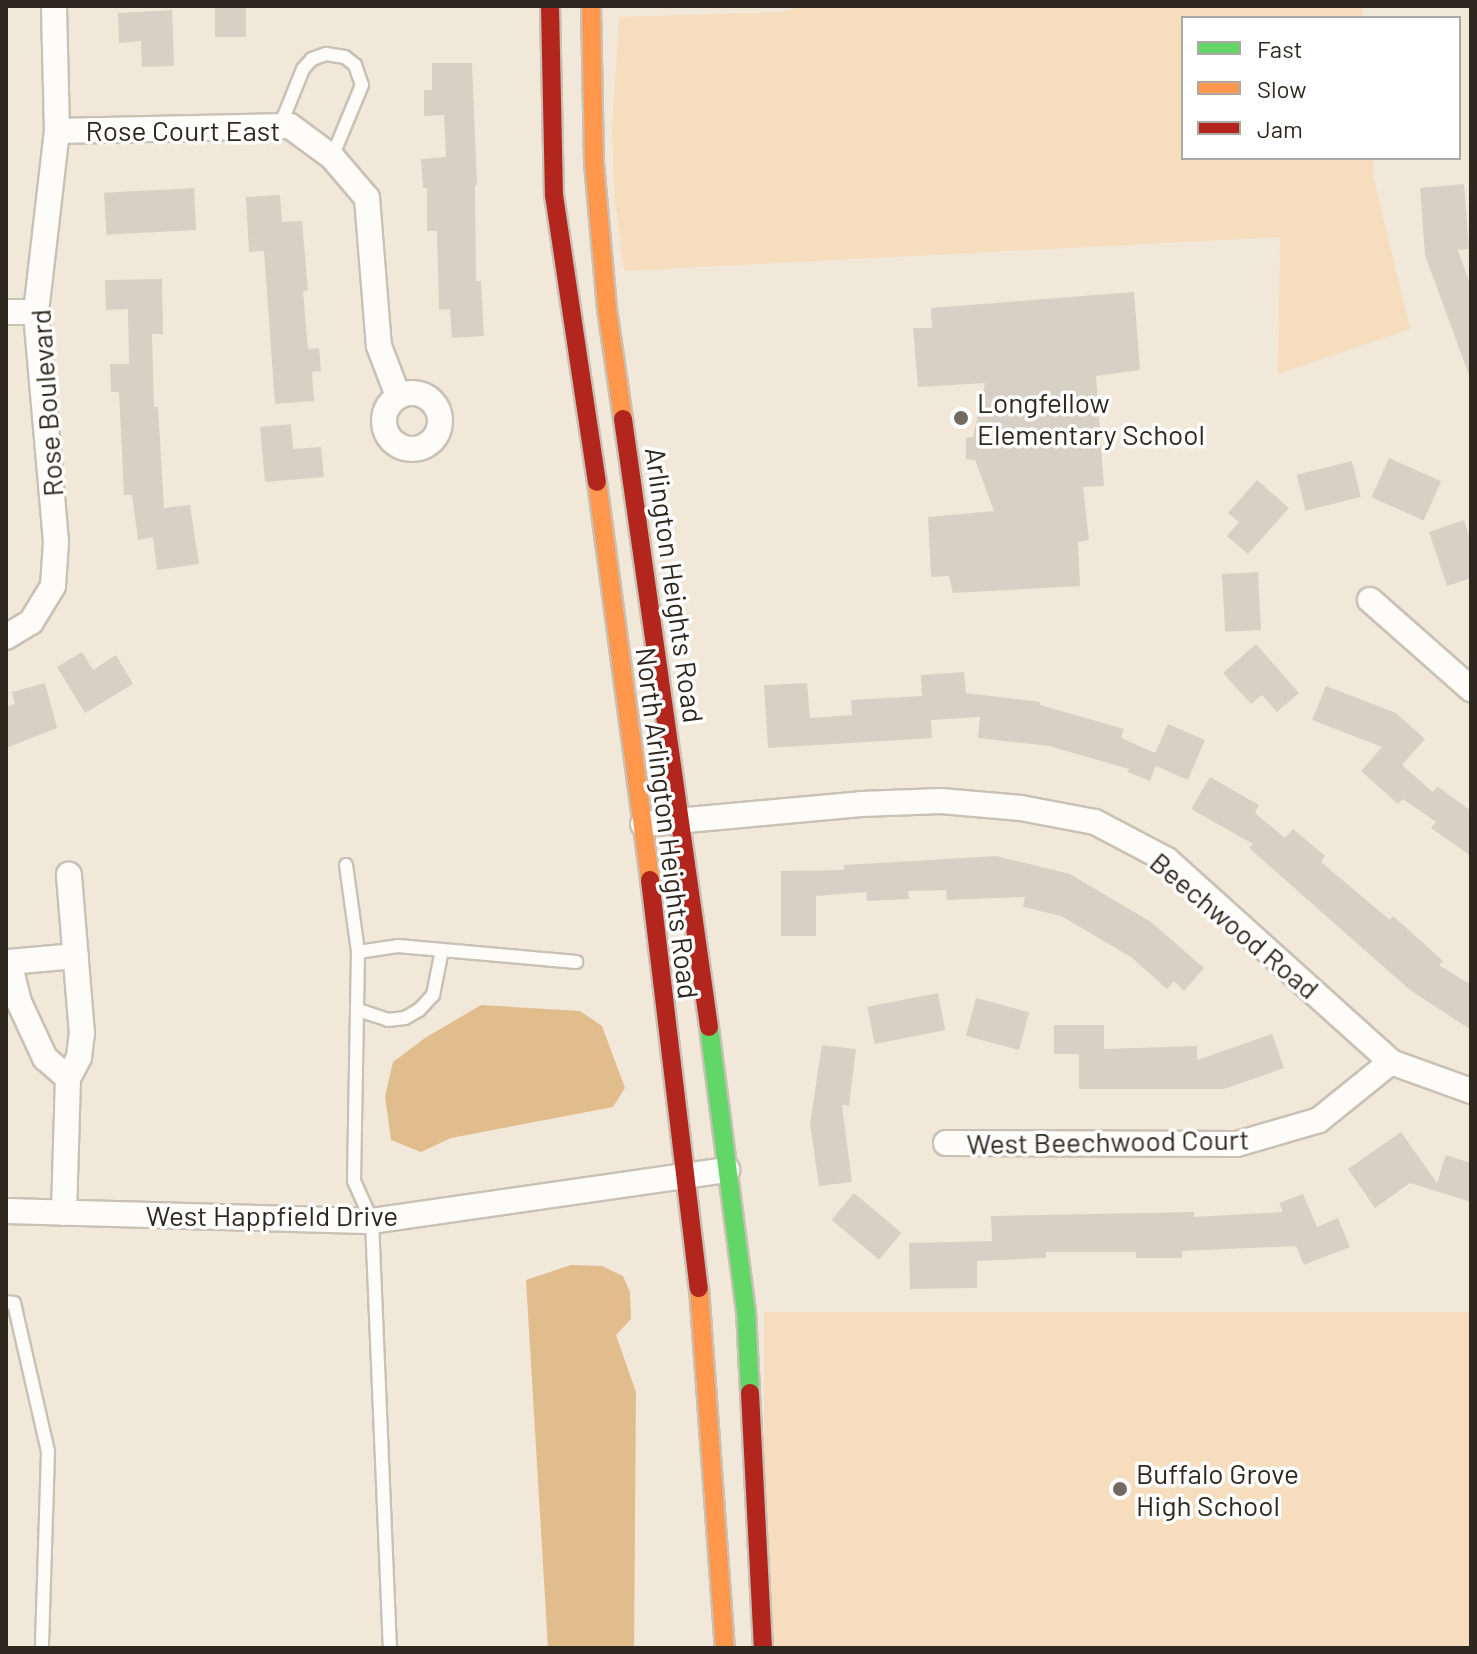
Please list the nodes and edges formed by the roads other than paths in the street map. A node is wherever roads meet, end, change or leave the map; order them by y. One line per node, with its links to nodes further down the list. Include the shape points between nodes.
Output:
1 (54, 6): 5 (street, Rose Boulevard)
2 (550, 6): 14 (main road, North Arlington Heights Road, via 554,195)
3 (591, 6): 13 (main road, Arlington Heights Road, via 594,163 607,309)
4 (280, 126): 5 (street, Rose Court East); 6 (street, Rose Court East, via 290,126); 6 (lane, via 312,59 326,54 345,57 355,65 362,85)
5 (57, 131): 8 (street, Rose Boulevard)
6 (332, 157): 9 (street, Rose Court East, via 367,198 379,346)
7 (6, 312): 8 (street)
8 (36, 312): 11 (street, Rose Boulevard, via 56,542 53,586 31,622)
9 (398, 396)
10 (1370, 600): 12 (street)
11 (6, 637)
12 (1471, 689)
13 (682, 820): 14 (street, Beechwood Road); 23 (street, Beechwood Road, via 941,801 1095,822 1167,860); 27 (main road, Arlington Heights Road)
14 (643, 824): 28 (main road, North Arlington Heights Road)
15 (346, 865): 18 (lane)
16 (69, 875): 19 (street)
17 (442, 950): 18 (lane, via 398,946); 21 (lane); 22 (lane, via 433,995 419,1010 388,1020)
18 (358, 952): 22 (lane)
19 (76, 956): 20 (street); 24 (street, via 82,1034 79,1057)
20 (8, 962): 24 (street, via 19,1002 45,1058)
21 (576, 962)
22 (358, 1010): 31 (lane, via 354,1181)
23 (1391, 1062): 25 (street, Beechwood Road); 26 (street, West Beechwood Court, via 1319,1120 1237,1144)
24 (68, 1078): 30 (street)
25 (1471, 1091)
26 (946, 1143)
27 (727, 1170): 28 (street, West Happfield Drive); 36 (main road, via 753,1402)
28 (684, 1176): 31 (street, West Happfield Drive); 35 (main road, North Arlington Heights Road, via 703,1324)
29 (6, 1211): 30 (street, West Happfield Drive)
30 (64, 1213): 31 (street, West Happfield Drive)
31 (372, 1221): 34 (lane)
32 (6, 1302): 33 (lane, via 14,1303 48,1452)
33 (42, 1648)
34 (390, 1648)
35 (725, 1648)
36 (763, 1648)

